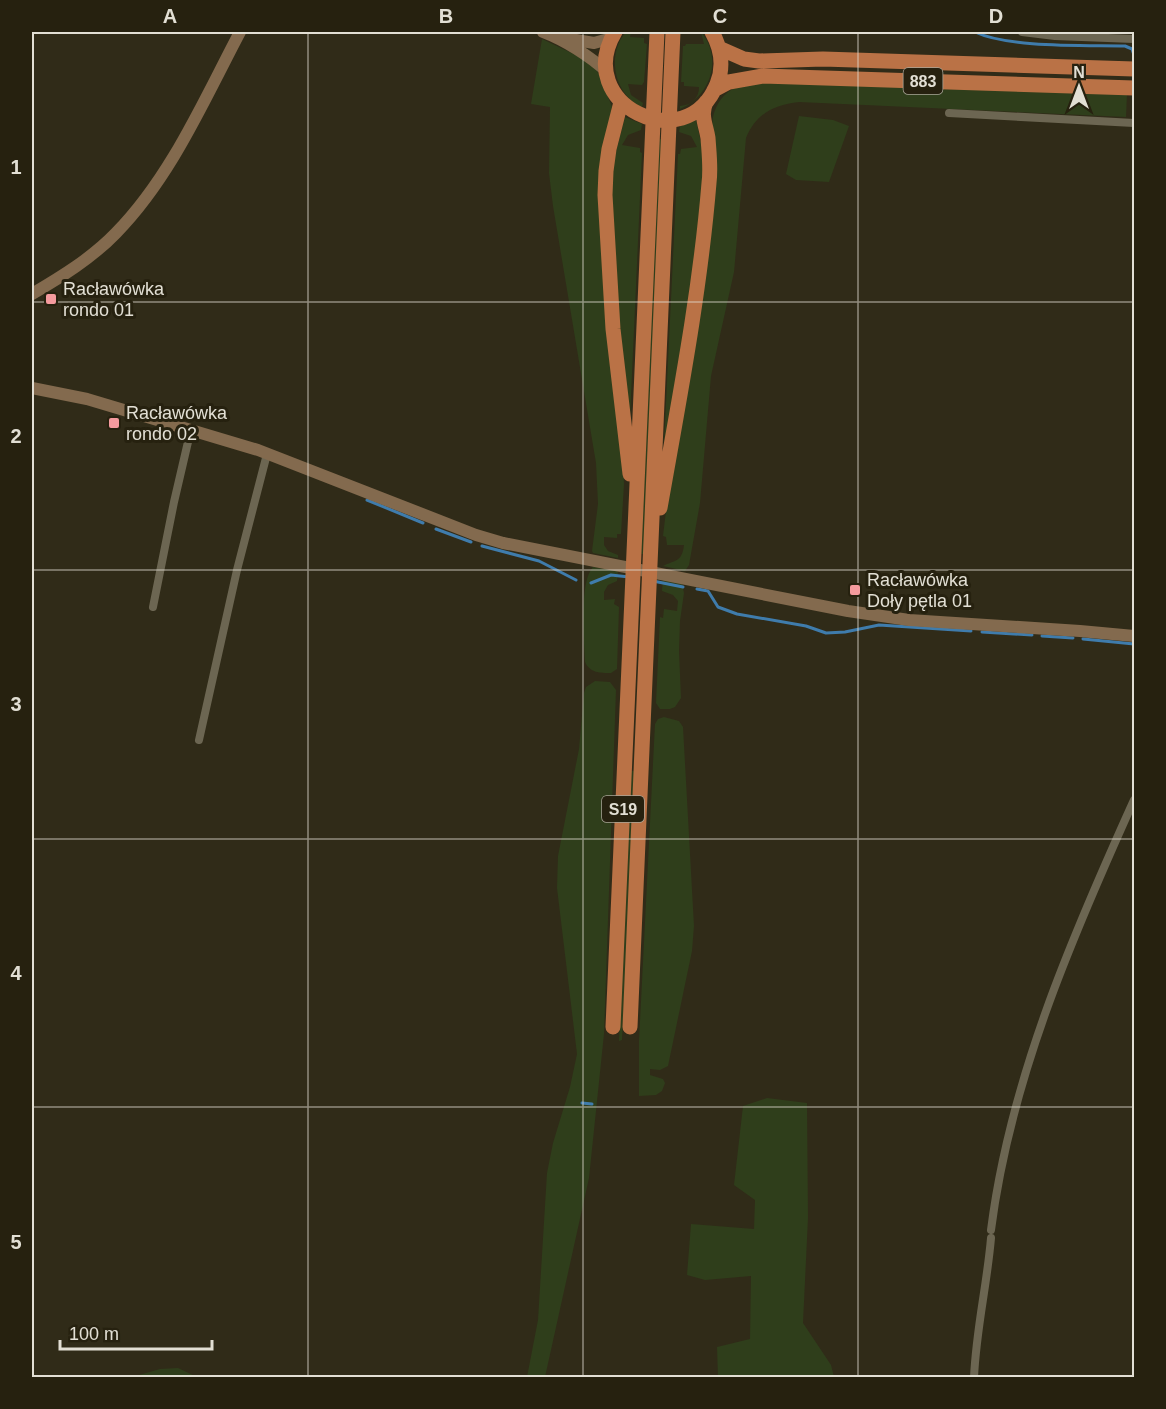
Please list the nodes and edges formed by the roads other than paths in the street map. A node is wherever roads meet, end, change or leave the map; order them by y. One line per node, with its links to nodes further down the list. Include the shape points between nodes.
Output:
1 (240, 32): 18 (street, via 149,195 99,249)
2 (543, 32): 8 (street)
3 (657, 32): 22 (highway, S19)
4 (673, 32): 23 (highway, S19)
5 (712, 32): 10 (highway)
6 (1022, 32): 9 (street)
7 (614, 35): 8 (street, via 594,43); 12 (highway, via 607,52)
8 (556, 37): 12 (street)
9 (1134, 39)
10 (719, 48): 11 (highway, 883, via 759,61 823,59); 14 (highway, via 721,69)
11 (1134, 69)
12 (607, 72): 15 (highway)
13 (1134, 88): 14 (highway, 883, via 763,76 729,82)
14 (710, 96): 15 (highway, 883, via 695,112 660,121 639,115); 23 (highway, via 703,116 709,150 708,203 683,389)
15 (621, 102): 22 (highway, via 606,171 606,214 613,329)
16 (949, 113): 17 (street)
17 (1134, 123)
18 (32, 294)
19 (32, 388): 20 (street, via 87,399)
20 (191, 429): 21 (street); 24 (street)
21 (267, 454): 25 (street, via 476,535 540,551 902,619); 26 (street)
22 (636, 512): 28 (highway, S19)
23 (650, 555): 29 (highway, S19)
24 (153, 607)
25 (1134, 636)
26 (199, 740)
27 (1134, 800): 30 (street, via 1052,995 1011,1127 996,1193)
28 (613, 1027)
29 (630, 1027)
30 (974, 1377)

